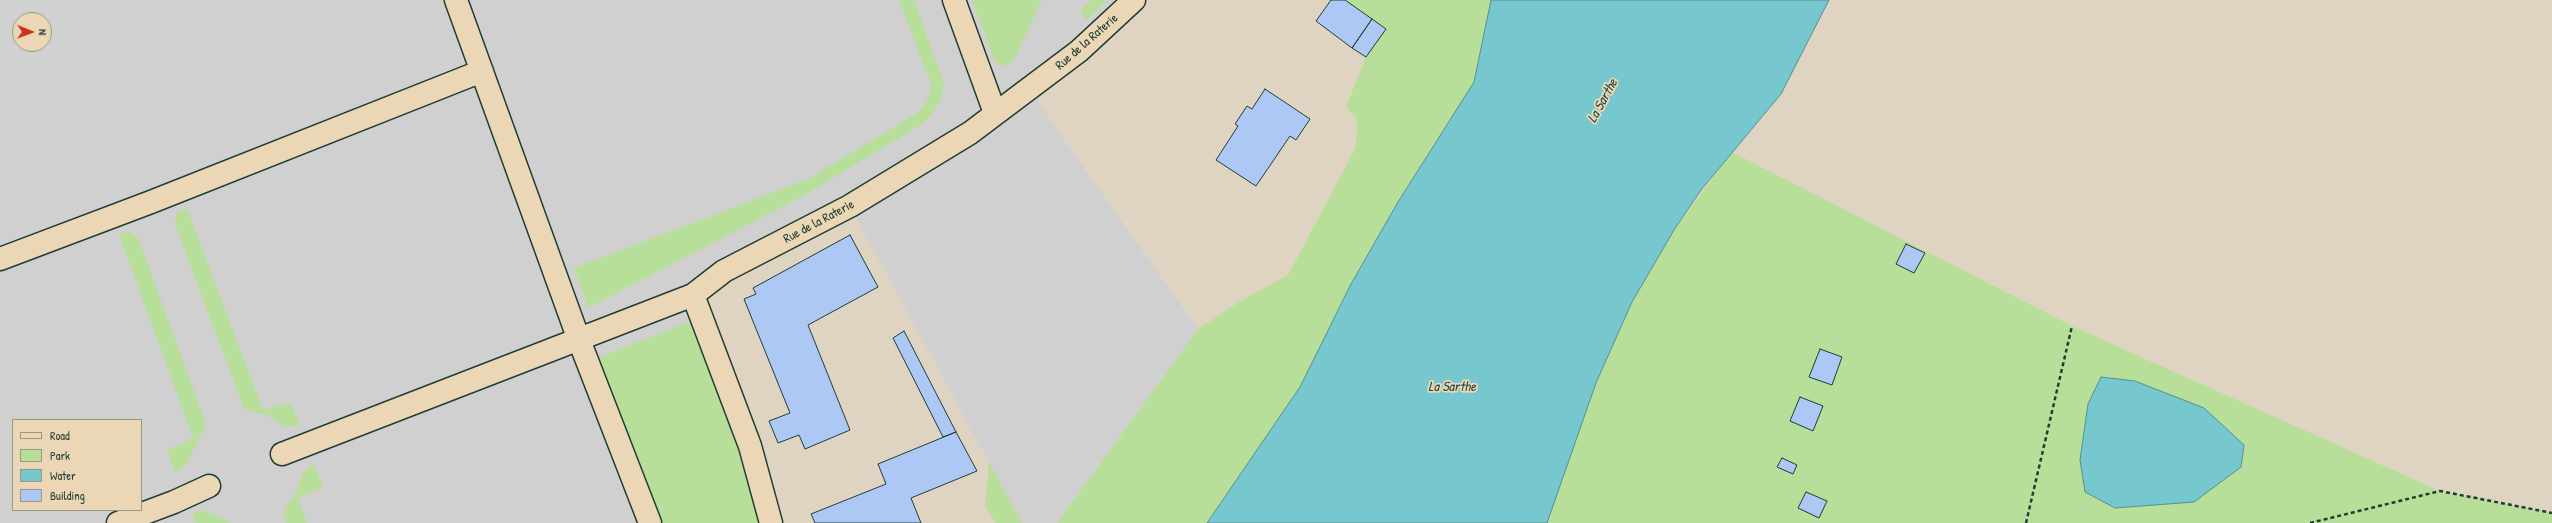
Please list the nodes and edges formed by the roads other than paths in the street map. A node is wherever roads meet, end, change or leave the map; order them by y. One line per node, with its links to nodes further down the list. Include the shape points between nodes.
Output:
1 (456, 0): 4 (street)
2 (954, 0): 5 (street)
3 (1134, 0): 5 (street, Rue de la Raterie, via 1079,51 1031,89)
4 (482, 71): 6 (street); 8 (street)
5 (995, 113): 7 (street, Rue de la Raterie, via 970,133 909,171 850,206 724,271)
6 (0, 259)
7 (693, 295): 8 (street, Rue de la Raterie); 13 (street, via 750,446)
8 (579, 340): 9 (street, Rue de la Raterie); 12 (street)
9 (282, 454)
10 (209, 486): 11 (street)
11 (118, 523)
12 (650, 523)
13 (771, 523)

